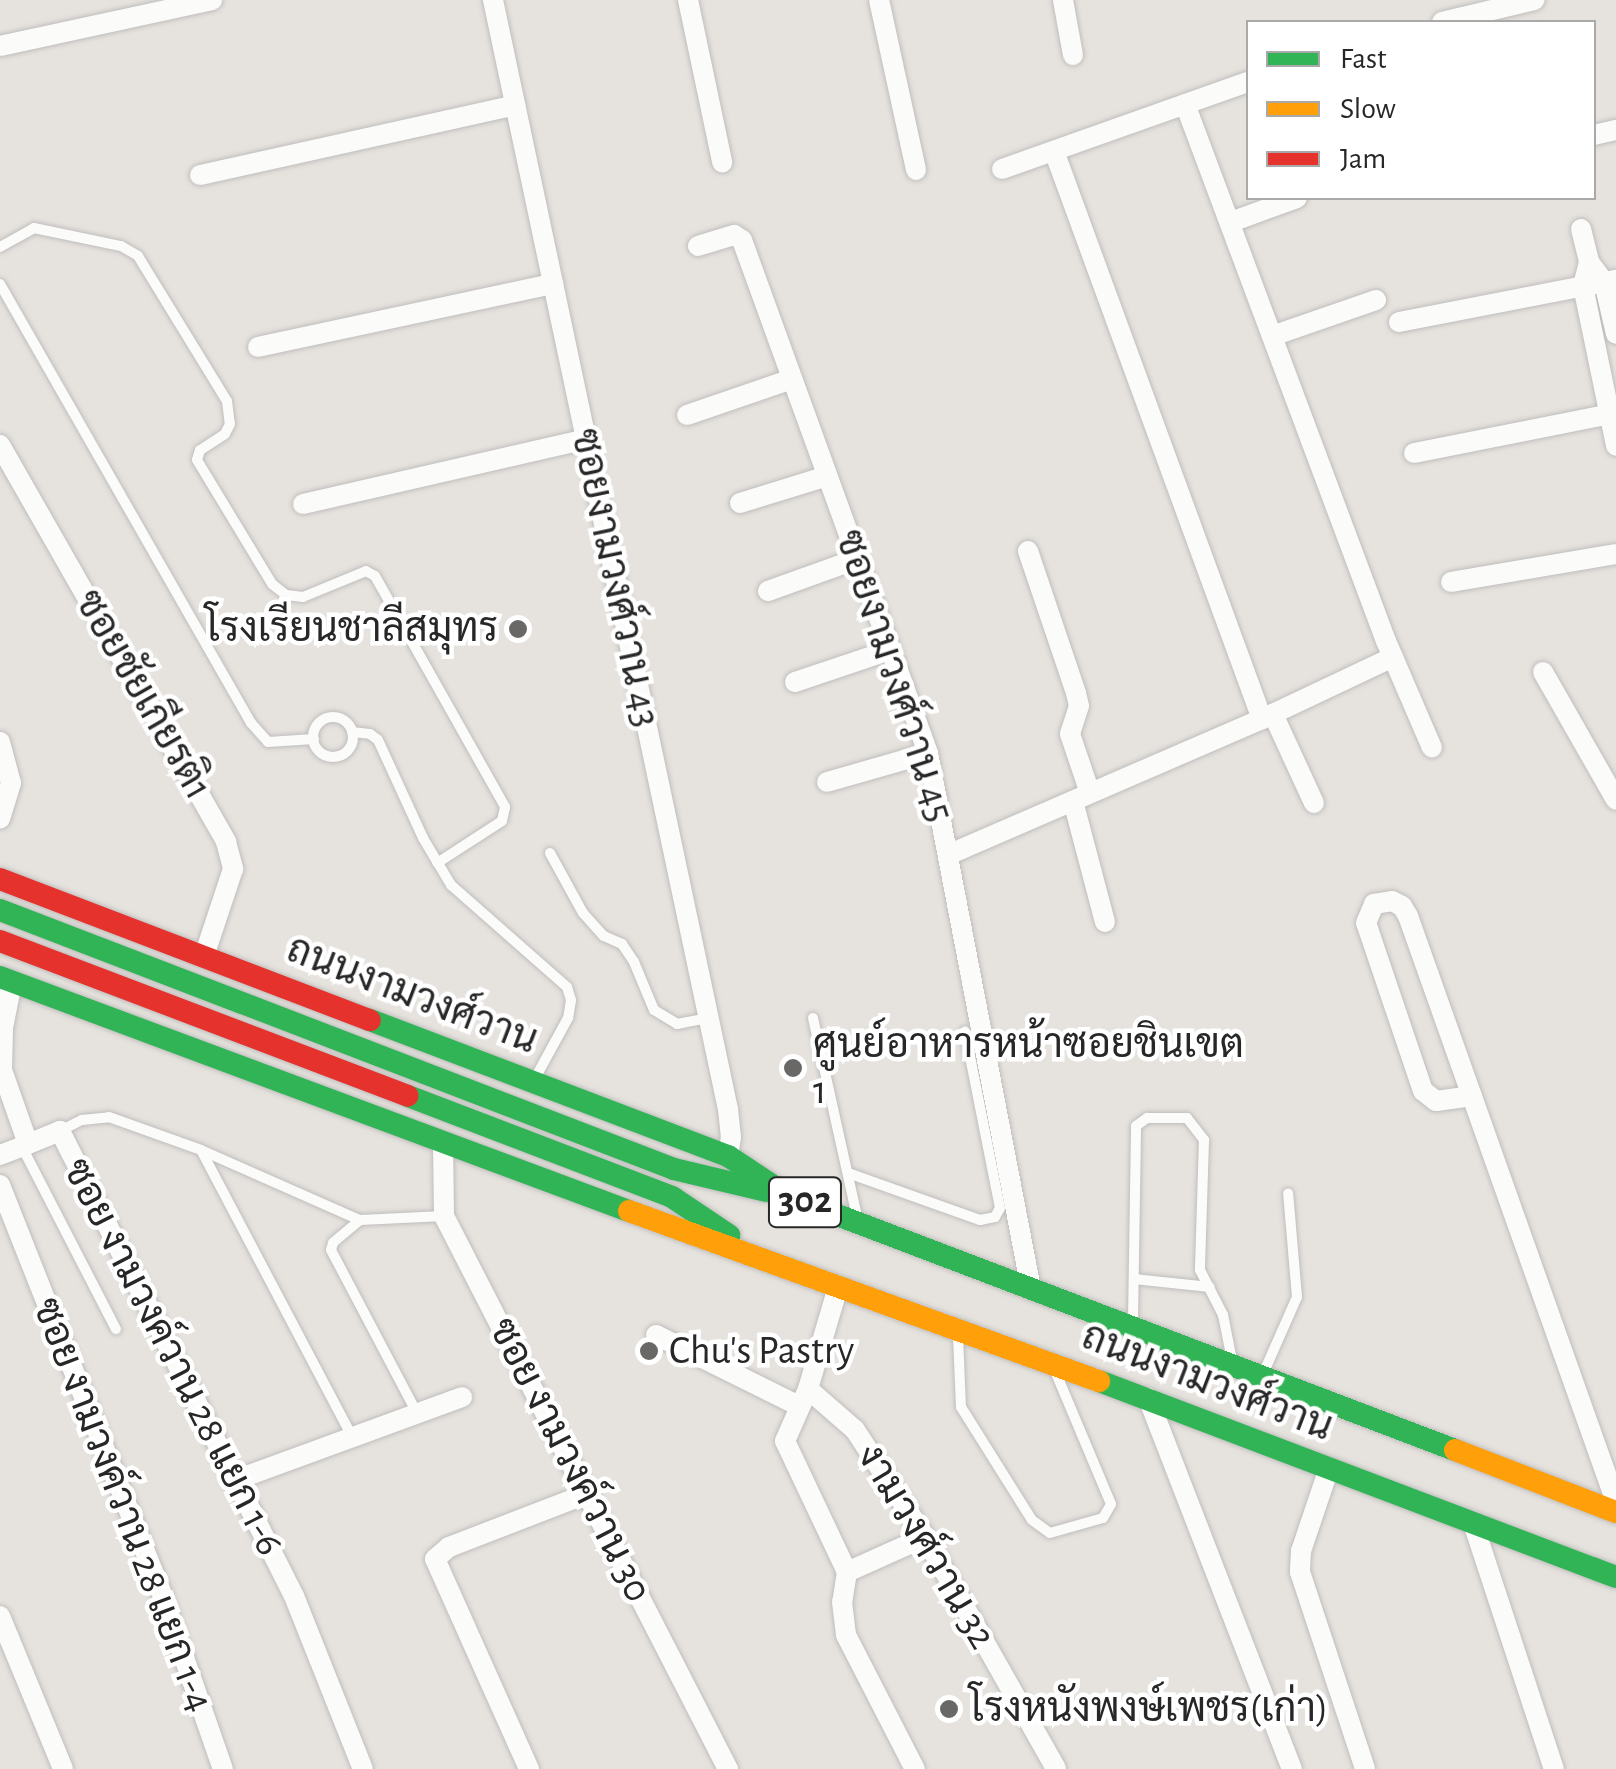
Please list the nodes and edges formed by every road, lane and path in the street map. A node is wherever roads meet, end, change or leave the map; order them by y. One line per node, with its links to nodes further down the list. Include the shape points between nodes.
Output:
1 (212, 0): 8 (street)
2 (493, 0): 12 (street, ซอยงามวงศ์วาน 43)
3 (688, 0): 14 (street)
4 (879, 0): 15 (street)
5 (1063, 0): 9 (street)
6 (1534, 0): 7 (street)
7 (1452, 16)
8 (0, 46)
9 (1074, 56)
10 (1246, 83): 11 (street)
11 (1186, 104): 13 (street); 19 (street)
12 (515, 105): 17 (street); 25 (street, ซอยงามวงศ์วาน 43)
13 (1054, 151): 16 (street); 50 (street)
14 (722, 162)
15 (916, 170)
16 (1002, 170)
17 (200, 175)
18 (1292, 200): 19 (street)
19 (1231, 222): 29 (street)
20 (1580, 229): 23 (street)
21 (698, 246): 31 (street, ซอยงามวงศ์วาน 45, via 731,236 742,240)
22 (0, 247): 63 (lane, via 34,228 121,246 138,256 227,401 225,434 200,450 197,460 272,584 286,595 303,596 366,571 375,576 505,807 502,821)
23 (1601, 282): 27 (street); 28 (street); 32 (street)
24 (0, 284): 52 (lane, via 251,723 268,742)
25 (553, 284): 30 (street); 34 (street, ซอยงามวงศ์วาน 43)
26 (1376, 300): 29 (street)
27 (1399, 322)
28 (1616, 334)
29 (1275, 335): 47 (street)
30 (258, 347)
31 (792, 379): 33 (street); 38 (street, ซอยงามวงศ์วาน 45)
32 (1613, 413): 36 (street); 37 (street)
33 (687, 415)
34 (586, 439): 40 (street); 70 (street, ซอยงามวงศ์วาน 43)
35 (0, 445): 68 (street, ซอยชัยเกียรติ1, via 226,842 232,868)
36 (1616, 446)
37 (1414, 453)
38 (827, 476): 39 (street); 43 (street, ซอยงามวงศ์วาน 45)
39 (740, 503)
40 (303, 504)
41 (1028, 551): 57 (street, via 1079,706 1070,734)
42 (1616, 554): 44 (street)
43 (857, 559): 45 (street); 46 (street, ซอยงามวงศ์วาน 45)
44 (1451, 582)
45 (768, 591)
46 (890, 650): 49 (street); 55 (street, ซอยงามวงศ์วาน 45)
47 (1392, 658): 50 (street); 54 (street)
48 (1543, 672): 58 (street)
49 (794, 682)
50 (1268, 717): 57 (street); 59 (street)
51 (352, 732): 52 (lane, via 342,719 328,718); 52 (lane, via 350,748 338,756 320,752); 63 (lane, via 378,740)
52 (314, 739)
53 (0, 742): 60 (street, via 11,783)
54 (1432, 748)
55 (928, 753): 56 (street); 62 (street, ซอยงามวงศ์วาน 45)
56 (826, 782)
57 (1081, 797): 62 (street); 66 (street)
58 (1616, 800)
59 (1314, 803)
60 (0, 818)
61 (550, 853): 70 (lane, via 583,913 634,962 654,1010 677,1024)
62 (950, 854): 92 (street, ซอยงามวงศ์วาน 45)
63 (437, 863): 73 (lane, via 466,902 568,987 568,1018)
64 (0, 880): 68 (main road, ถนนงามวงศ์วาน / 302)
65 (0, 910): 84 (main road, ถนนงามวงศ์วาน / 302, via 674,1169)
66 (1105, 922)
67 (0, 941): 88 (main road, ถนนงามวงศ์วาน / 302, via 672,1197)
68 (204, 956): 73 (main road, ถนนงามวงศ์วาน / 302)
69 (6, 980): 76 (main road, ถนนงามวงศ์วาน / 302); 77 (street, ซอย งามวงค์วาน 28 แยก 1-6, via 2,1070)
70 (708, 1018): 80 (street, ซอยงามวงศ์วาน 43, via 730,1123)
71 (813, 1018): 81 (lane)
72 (965, 1031): 81 (lane, via 1000,1208 995,1217 980,1220)
73 (534, 1081): 80 (main road, ถนนงามวงศ์วาน / 302)
74 (1472, 1096): 74 (street, via 1408,916 1392,902 1374,904 1366,923 1423,1091 1436,1101); 108 (street)
75 (60, 1132): 77 (street, ซอย งามวงค์วาน 28 แยก 1-6); 78 (lane, via 82,1120 108,1118); 106 (street, ซอย งามวงค์วาน 28 แยก 1-6)
76 (443, 1144): 85 (street, ซอย งามวงค์วาน 30); 88 (main road, ถนนงามวงศ์วาน / 302)
77 (25, 1145): 79 (street); 94 (lane)
78 (201, 1150): 86 (lane); 104 (lane)
79 (0, 1155)
80 (728, 1156): 84 (main road, ถนนงามวงศ์วาน / 302)
81 (848, 1174): 87 (lane)
82 (0, 1186): 116 (street, ซอย งามวงค์วาน 28 แยก 1-4, via 163,1598)
83 (1288, 1193): 99 (lane, via 1296,1297)
84 (790, 1196): 87 (main road, ถนนงามวงศ์วาน / 302)
85 (444, 1216): 86 (lane); 107 (street, ซอย งามวงค์วาน 30)
86 (360, 1220): 103 (lane, via 331,1250)
87 (859, 1224): 92 (main road, ถนนงามวงศ์วาน / 302)
88 (769, 1262): 90 (main road, ถนนงามวงศ์วาน / 302)
89 (1134, 1279): 91 (lane); 91 (lane, via 1136,1126 1146,1118 1187,1118 1204,1140 1200,1270); 93 (lane)
90 (838, 1287): 95 (main road, ถนนงามวงศ์วาน / 302); 101 (street, งามวงศ์วาน 32)
91 (1210, 1287): 98 (lane)
92 (1031, 1289): 93 (main road, ถนนงามวงศ์วาน / 302)
93 (1133, 1327): 98 (main road, ถนนงามวงศ์วาน / 302)
94 (116, 1329)
95 (958, 1330): 97 (main road, ถนนงามวงศ์วาน / 302); 97 (lane, via 961,1407 1032,1520 1050,1532 1103,1518 1111,1504)
96 (656, 1335): 101 (street)
97 (1052, 1363): 102 (main road, ถนนงามวงศ์วาน / 302)
98 (1233, 1366): 99 (main road, ถนนงามวงศ์วาน / 302)
99 (1262, 1377): 109 (main road, ถนนงามวงศ์วาน / 302)
100 (462, 1397): 103 (street)
101 (804, 1398): 111 (street, งามวงศ์วาน 32, via 855,1430); 112 (street, งามวงศ์วาน 32, via 785,1441)
102 (1148, 1398): 105 (main road, ถนนงามวงศ์วาน / 302); 122 (street)
103 (417, 1413): 104 (street)
104 (352, 1437): 106 (street)
105 (1328, 1468): 110 (main road, ถนนงามวงศ์วาน / 302); 123 (street, via 1300,1572)
106 (233, 1480): 117 (street, ซอย งามวงค์วาน 28 แยก 1-6, via 294,1596)
107 (586, 1494): 118 (street, via 449,1547 434,1559); 119 (street, ซอย งามวงค์วาน 30)
108 (1616, 1502)
109 (1616, 1512)
110 (1473, 1523): 113 (main road, ถนนงามวงศ์วาน / 302); 124 (street)
111 (925, 1537): 112 (street); 121 (street, งามวงศ์วาน 32)
112 (847, 1572): 120 (street, งามวงศ์วาน 32, via 846,1635)
113 (1616, 1578)
114 (0, 1616): 115 (street)
115 (63, 1769)
116 (223, 1769)
117 (363, 1769)
118 (529, 1769)
119 (728, 1769)
120 (916, 1769)
121 (1056, 1769)
122 (1292, 1769)
123 (1366, 1769)
124 (1554, 1769)

